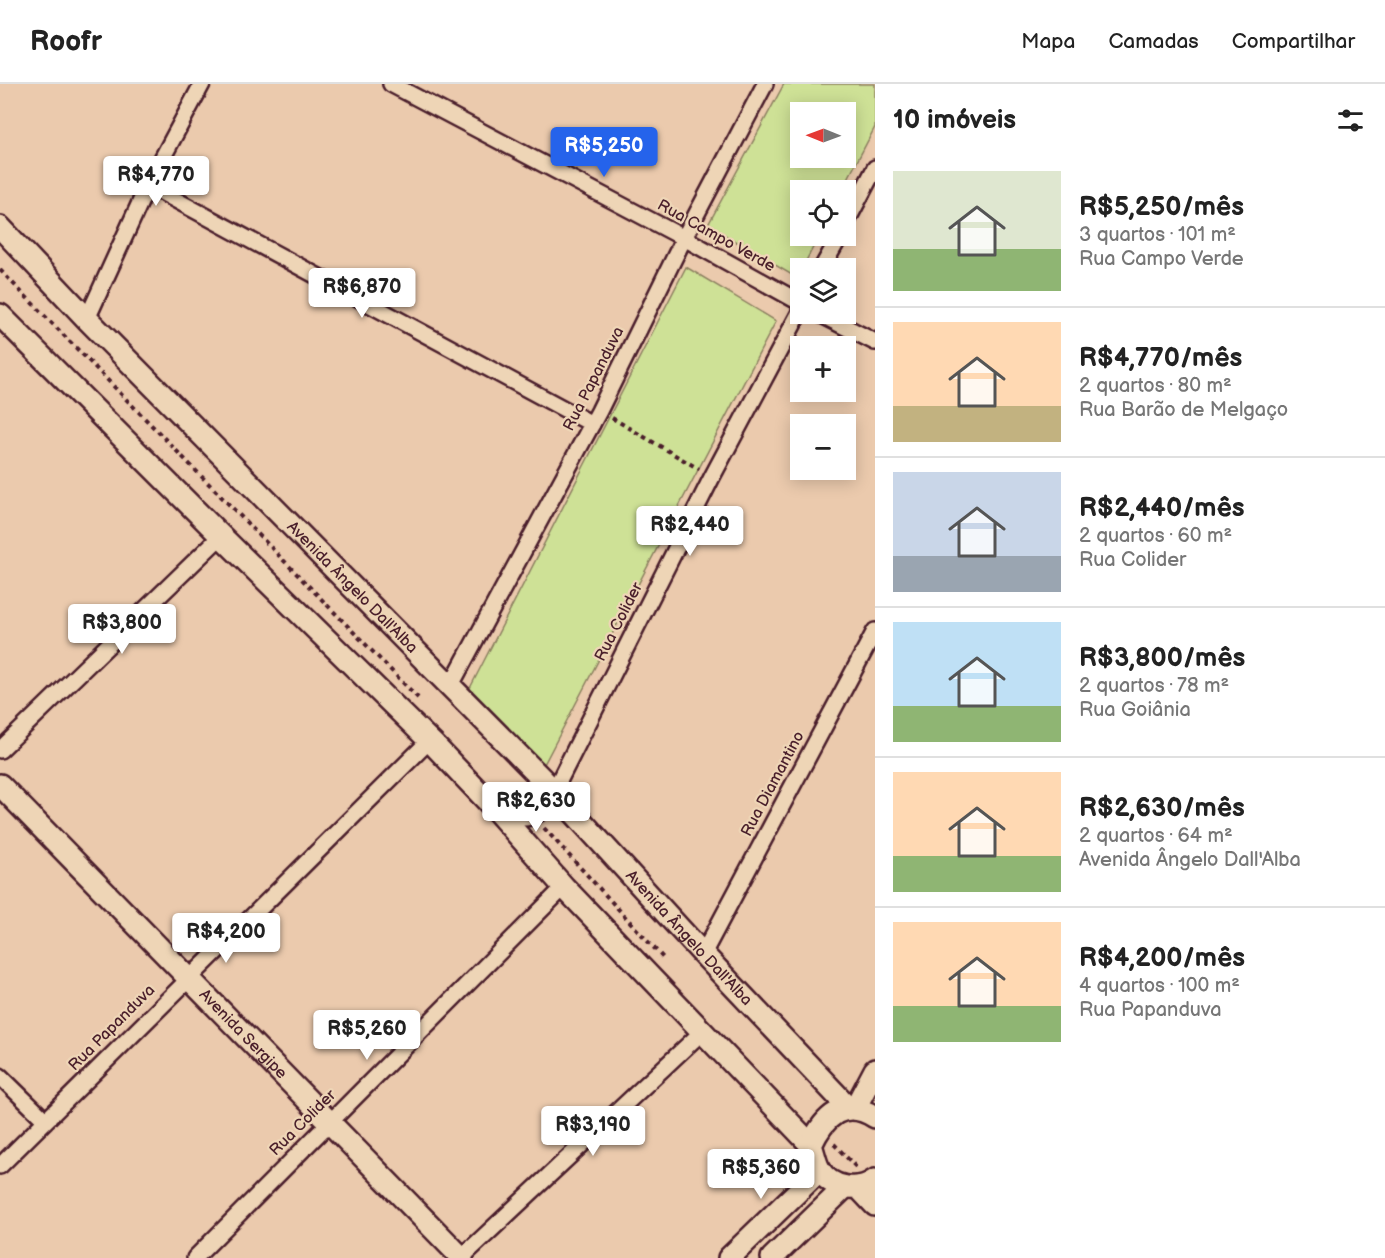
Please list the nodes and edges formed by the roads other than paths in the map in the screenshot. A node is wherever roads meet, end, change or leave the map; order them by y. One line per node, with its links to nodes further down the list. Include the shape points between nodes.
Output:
1 (202, 84): 5 (street)
2 (391, 84): 8 (street, Rua Campo Verde)
3 (765, 84): 8 (street, Rua Papanduva)
4 (875, 168): 6 (street)
5 (148, 185): 10 (street); 15 (street)
6 (856, 204)
7 (0, 227): 10 (main road, Avenida Ângelo Dall'Alba)
8 (684, 238): 9 (street, Rua Campo Verde); 15 (street, Rua Papanduva)
9 (790, 297)
10 (87, 319): 18 (main road, Avenida Ângelo Dall'Alba)
11 (2, 322): 16 (main road)
12 (794, 324): 22 (street, Rua Colider)
13 (840, 324): 14 (street)
14 (875, 342)
15 (596, 417): 18 (street, Rua Papanduva)
16 (221, 536): 19 (main road); 20 (street)
17 (875, 631): 25 (street, Rua Diamantino)
18 (450, 687): 22 (main road, Avenida Ângelo Dall'Alba)
19 (429, 741): 23 (main road); 26 (street, Rua Papanduva)
20 (0, 750)
21 (0, 785): 26 (main road, Avenida Sergipe)
22 (554, 791): 23 (main road, via 546,805 531,814); 25 (main road, Avenida Ângelo Dall'Alba)
23 (495, 809): 24 (main road)
24 (564, 887): 27 (main road); 33 (street, Rua Colider)
25 (703, 954): 30 (main road, Avenida Ângelo Dall'Alba)
26 (188, 978): 32 (street, Rua Papanduva); 33 (main road, Avenida Sergipe)
27 (702, 1032): 34 (main road); 40 (street)
28 (875, 1070): 30 (main road)
29 (0, 1076): 32 (street)
30 (852, 1108): 31 (main road); 34 (main road, via 826,1120)
31 (875, 1117)
32 (45, 1120): 35 (street, Rua Papanduva)
33 (330, 1121): 39 (street, Rua Colider); 40 (main road, Avenida Sergipe)
34 (811, 1145): 36 (main road)
35 (0, 1166)
36 (820, 1170): 37 (main road, via 831,1181); 41 (main road)
37 (859, 1185): 38 (main road); 42 (main road)
38 (875, 1205)
39 (195, 1258)
40 (461, 1258)
41 (729, 1258)
42 (772, 1258)

